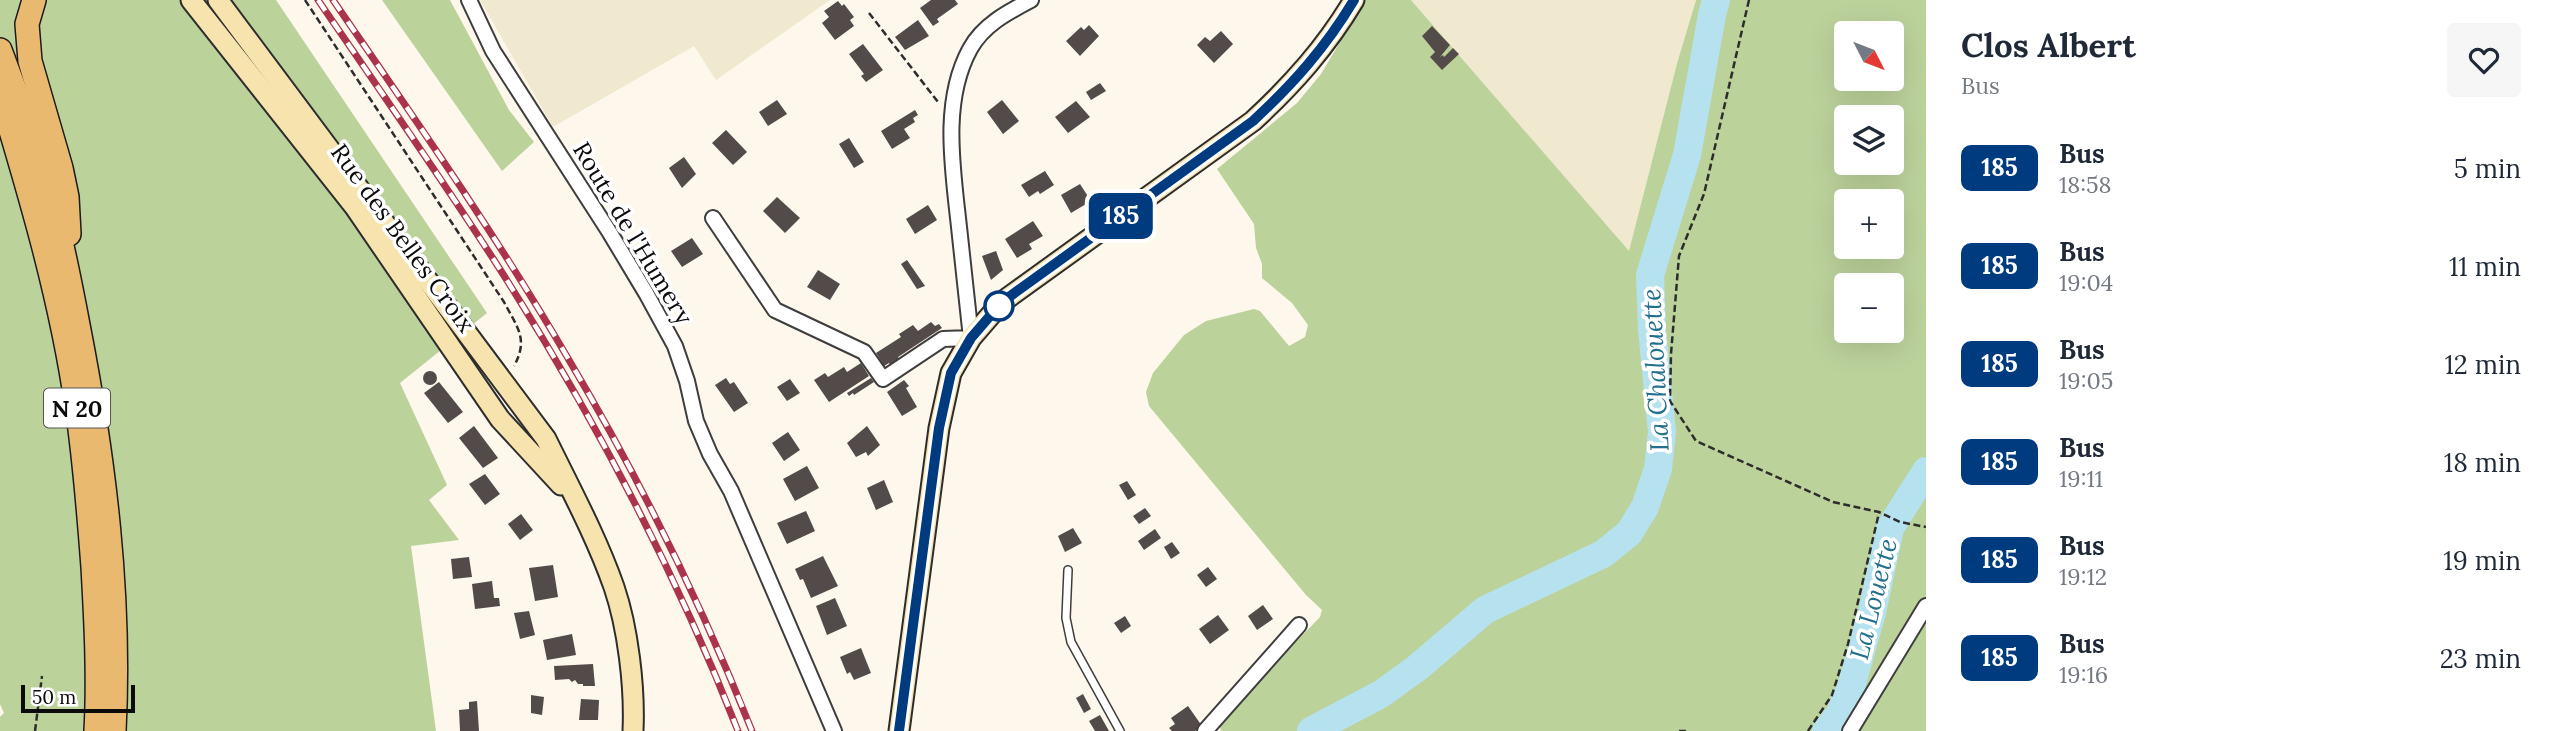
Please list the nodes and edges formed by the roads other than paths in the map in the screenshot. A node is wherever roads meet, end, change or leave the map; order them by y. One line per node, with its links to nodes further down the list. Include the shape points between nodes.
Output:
1 (34, 0): 10 (main road, via 27,24 30,61 67,197)
2 (191, 0): 13 (main road, Rue des Belles Croix, via 354,206 500,419)
3 (218, 0): 12 (main road, Rue des Belles Croix)
4 (470, 0): 21 (street, Route de l'Humery, via 493,51 610,233 675,346 696,421 748,529)
5 (1031, 0): 11 (street, via 996,18 971,46 960,70 952,113)
6 (1354, 0): 11 (main road, via 1314,59 1253,121 1002,302)
7 (0, 50): 10 (main road, N 20, via 45,180)
8 (0, 94): 18 (main road, N 20, via 54,288 77,407 96,616)
9 (713, 218): 11 (street, via 775,310 864,352 883,379 943,339)
10 (71, 289): 19 (main road, N 20, via 108,518)
11 (971, 338): 22 (main road, via 951,373 939,428)
12 (546, 439): 13 (main road); 14 (main road, Rue des Belles Croix)
13 (531, 453): 14 (main road, Rue des Belles Croix)
14 (576, 501): 20 (main road, Rue des Belles Croix, via 614,588 625,636)
15 (1068, 570): 23 (lane, via 1066,618 1071,642)
16 (1926, 606): 25 (street)
17 (1298, 625): 24 (street)
18 (96, 731)
19 (114, 731)
20 (633, 731)
21 (834, 731)
22 (899, 731)
23 (1120, 731)
24 (1205, 731)
25 (1850, 731)

